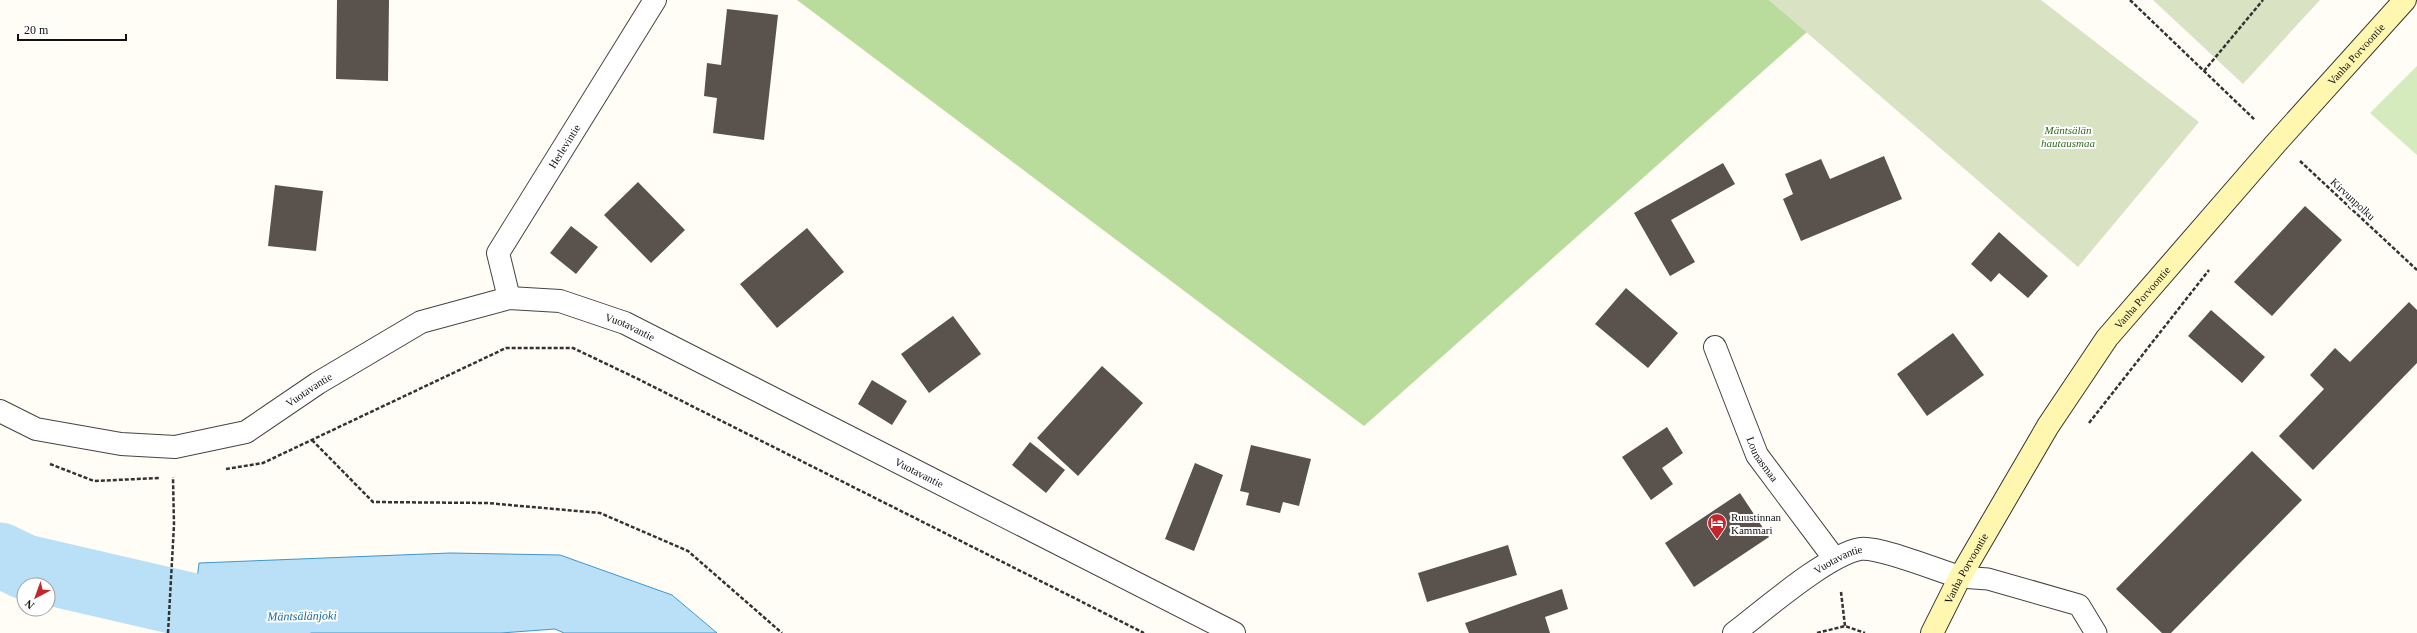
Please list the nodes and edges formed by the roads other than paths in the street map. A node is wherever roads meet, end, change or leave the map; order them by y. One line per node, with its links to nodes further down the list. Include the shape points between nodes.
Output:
1 (656, 0): 3 (street, Herlevintie, via 498,253)
2 (2405, 0): 7 (main road, Vanha Porvoontie, via 2277,142 2107,338 2048,426)
3 (509, 298): 5 (street, Vuotavantie, via 421,322 318,382 246,432 175,447 121,444 36,429); 8 (street, Vuotavantie, via 560,300 625,323)
4 (1715, 347): 6 (street, Lounasmaa, via 1757,455)
5 (0, 410)
6 (1834, 558): 7 (street, Vuotavantie, via 1861,549 1877,550); 9 (street, Vuotavantie)
7 (1960, 577): 10 (main road, Vanha Porvoontie); 11 (lane, via 1988,579 2079,605)
8 (1234, 633)
9 (1734, 633)
10 (1932, 633)
11 (2096, 633)

